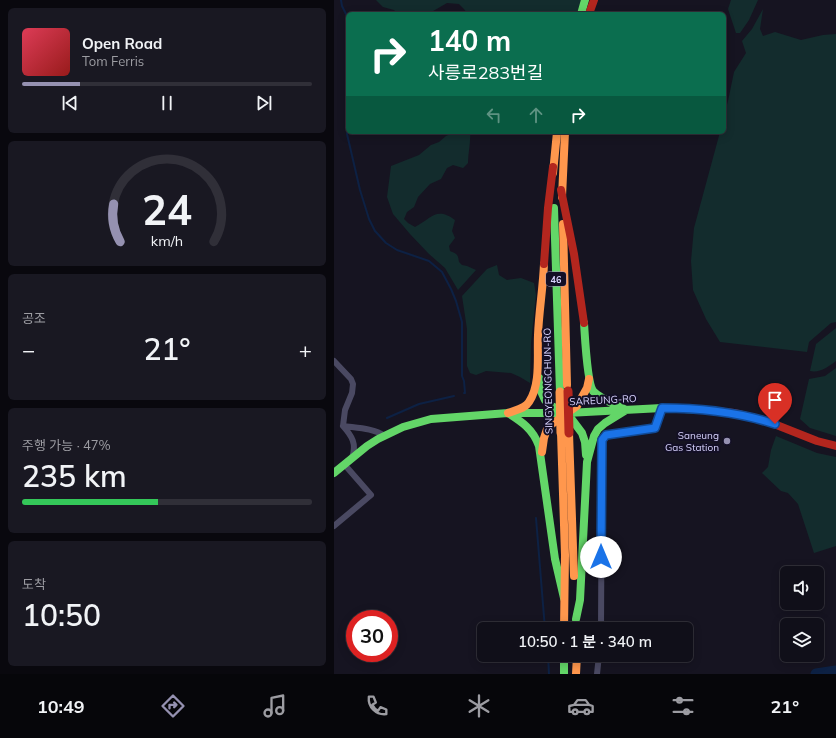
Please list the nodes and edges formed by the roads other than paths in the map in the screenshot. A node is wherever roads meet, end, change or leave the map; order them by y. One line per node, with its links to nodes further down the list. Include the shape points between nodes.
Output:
1 (585, 0): 3 (main road)
2 (594, 0): 4 (main road)
3 (582, 12)
4 (590, 12)
5 (557, 134): 7 (main road, SINGYEONGCHUN-RO / 46)
6 (565, 134): 8 (main road, SINGYEONGCHUN-RO / 46)
7 (553, 167): 10 (main road, via 538,335); 12 (main road, SINGYEONGCHUN-RO / 46)
8 (561, 190): 11 (main road, via 574,254); 12 (main road, SINGYEONGCHUN-RO / 46)
9 (334, 361): 17 (street, via 353,384)
10 (538, 367): 15 (main road, via 534,392 529,403); 16 (main road, via 539,387 545,400)
11 (589, 379): 14 (main road, via 593,391 600,397); 16 (main road, via 577,406)
12 (564, 392): 18 (main road, SINGYEONGCHUN-RO / 46, bridge)
13 (662, 408): 14 (main road, SAREUNG-RO); 20 (main road, SAREUNG-RO, via 734,413 764,420); 30 (street, via 655,428 606,435 602,440)
14 (626, 410): 16 (main road, SAREUNG-RO); 23 (main road, via 598,429)
15 (508, 413): 16 (main road, SAREUNG-RO); 19 (main road, SAREUNG-RO, via 431,419); 22 (main road, via 535,436)
16 (567, 413): 22 (main road, via 547,429); 23 (main road, via 582,433)
17 (343, 426): 19 (street, via 373,430); 21 (street, via 353,441)
18 (565, 433): 27 (main road, SINGYEONGCHUN-RO / 46); 28 (main road, SINGYEONGCHUN-RO / 46)
19 (384, 436): 21 (main road, SAREUNG-RO)
20 (836, 446)
21 (352, 458): 24 (main road, SAREUNG-RO)
22 (542, 460): 27 (main road, via 555,559)
23 (587, 462): 28 (main road, via 580,600)
24 (344, 464): 25 (main road, SAREUNG-RO); 26 (street, via 371,496)
25 (334, 473)
26 (334, 526)
27 (564, 598): 29 (main road, SINGYEONGCHUN-RO / 46)
28 (576, 619)
29 (564, 622)
30 (601, 622)
31 (564, 662): 34 (main road)
32 (577, 662): 35 (main road)
33 (598, 662): 36 (street)
34 (564, 674)
35 (576, 674)
36 (597, 674)

